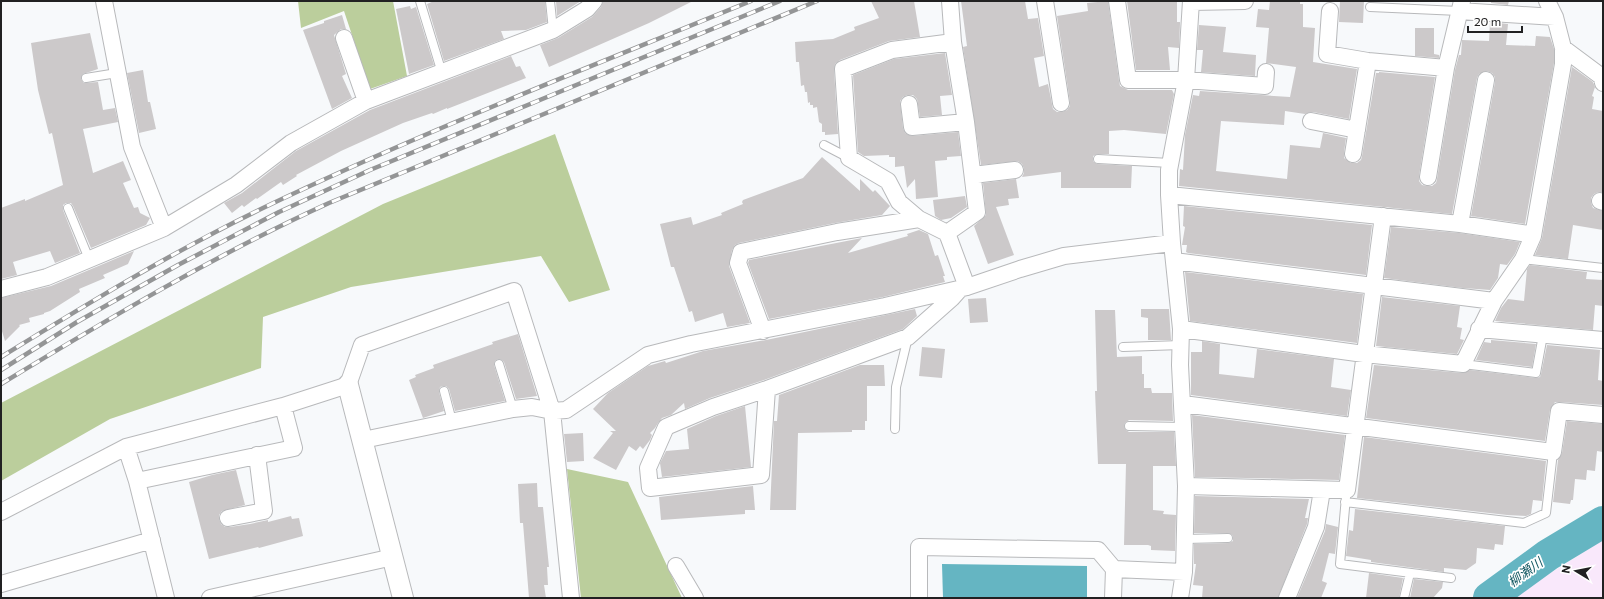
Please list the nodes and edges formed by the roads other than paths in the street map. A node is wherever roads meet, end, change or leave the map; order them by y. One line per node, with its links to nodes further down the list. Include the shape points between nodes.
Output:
1 (104, 1): 22 (street)
2 (420, 1): 23 (lane)
3 (550, 1): 15 (lane)
4 (594, 1): 15 (street, via 587,10)
5 (950, 1): 17 (street)
6 (1117, 1): 26 (street, via 1128,80)
7 (1191, 1): 8 (street); 26 (street)
8 (1245, 1)
9 (1547, 1): 14 (street)
10 (1050, 2): 29 (street)
11 (1460, 6): 12 (lane); 14 (street); 20 (street)
12 (1370, 7)
13 (1330, 11): 19 (street, via 1327,54)
14 (1555, 17): 18 (street)
15 (553, 30): 23 (street)
16 (344, 38): 28 (street)
17 (953, 42): 32 (street); 36 (street, via 892,50 843,69)
18 (1563, 48): 25 (street); 49 (street, via 1563,64)
19 (1368, 61): 20 (street); 33 (street)
20 (1446, 68): 41 (street)
21 (1266, 72): 26 (street, via 1265,86)
22 (117, 73): 24 (lane); 47 (street, via 132,147)
23 (442, 73): 28 (street)
24 (86, 78)
25 (1603, 79)
26 (1186, 80): 38 (street)
27 (1486, 80): 46 (street)
28 (366, 102): 47 (street, via 291,143 236,185)
29 (1061, 103)
30 (910, 104): 32 (street, via 912,128)
31 (1311, 121): 33 (street)
32 (966, 122): 40 (street)
33 (1357, 130): 35 (street)
34 (824, 145): 36 (lane)
35 (1353, 154)
36 (850, 158): 45 (street, via 888,182 899,202)
37 (1098, 159): 38 (lane)
38 (1170, 163): 42 (street)
39 (1015, 170): 40 (street)
40 (973, 175): 48 (street, via 977,212)
41 (1428, 177)
42 (1169, 195): 44 (street); 50 (street)
43 (68, 208): 51 (lane)
44 (1384, 216): 46 (street); 55 (street)
45 (919, 219): 48 (street); 61 (street, via 837,232 741,252 738,263)
46 (1460, 224): 49 (street)
47 (164, 228): 51 (street)
48 (947, 233): 56 (street)
49 (1533, 236): 52 (street)
50 (1172, 243): 53 (street); 56 (street, via 1064,256)
51 (89, 259): 57 (street, via 47,277)
52 (1523, 259): 54 (lane); 58 (street)
53 (1174, 261): 55 (street); 59 (street)
54 (1603, 268)
55 (1374, 286): 58 (street); 67 (street)
56 (963, 288): 61 (street); 63 (street)
57 (1, 289)
58 (1494, 301): 60 (street)
59 (1181, 329): 65 (street); 67 (street)
60 (1479, 329): 62 (street); 69 (street)
61 (763, 331): 76 (street, via 648,355 566,410)
62 (1543, 335): 64 (street); 69 (lane, via 1536,373)
63 (908, 337): 71 (street); 82 (lane, via 896,387)
64 (1603, 340)
65 (1180, 345): 66 (lane); 73 (street)
66 (1124, 347)
67 (1364, 354): 69 (street); 80 (street)
68 (500, 364): 75 (lane)
69 (1463, 364)
70 (348, 385): 74 (street); 76 (street, via 362,346 514,291); 83 (street)
71 (767, 389): 71 (street, via 713,407 666,427 648,468 650,488 761,475)
72 (444, 391): 78 (lane)
73 (1183, 404): 80 (street); 81 (street)
74 (283, 406): 84 (street); 86 (street, via 294,448)
75 (513, 409): 76 (street, via 532,407); 78 (street)
76 (552, 410): 106 (street)
77 (1603, 415): 85 (street, via 1559,411)
78 (452, 421): 83 (street)
79 (1129, 426): 81 (lane)
80 (1356, 426): 85 (street); 90 (street)
81 (1184, 427): 88 (street)
82 (895, 429)
83 (363, 440): 96 (street)
84 (126, 446): 87 (street); 91 (street)
85 (1552, 452): 90 (lane, via 1546,513 1524,523)
86 (257, 455): 87 (street); 92 (street, via 264,511)
87 (137, 481): 95 (street)
88 (1186, 486): 89 (street); 94 (street)
89 (1322, 490): 90 (street); 111 (street, via 1316,527)
90 (1346, 496): 100 (lane, via 1340,564)
91 (1, 512)
92 (228, 518)
93 (1228, 538): 94 (lane)
94 (1185, 539): 99 (street)
95 (152, 540): 102 (street); 104 (street)
96 (393, 557): 103 (street); 105 (street)
97 (676, 566): 107 (street)
98 (1114, 569): 99 (street); 108 (street, via 1098,550 919,547); 109 (street)
99 (1184, 572): 110 (street)
100 (1410, 573): 101 (lane); 112 (lane)
101 (1451, 578)
102 (1, 584)
103 (219, 597)
104 (166, 598)
105 (403, 598)
106 (571, 598)
107 (695, 598)
108 (919, 598)
109 (1113, 598)
110 (1180, 598)
111 (1287, 598)
112 (1404, 598)

